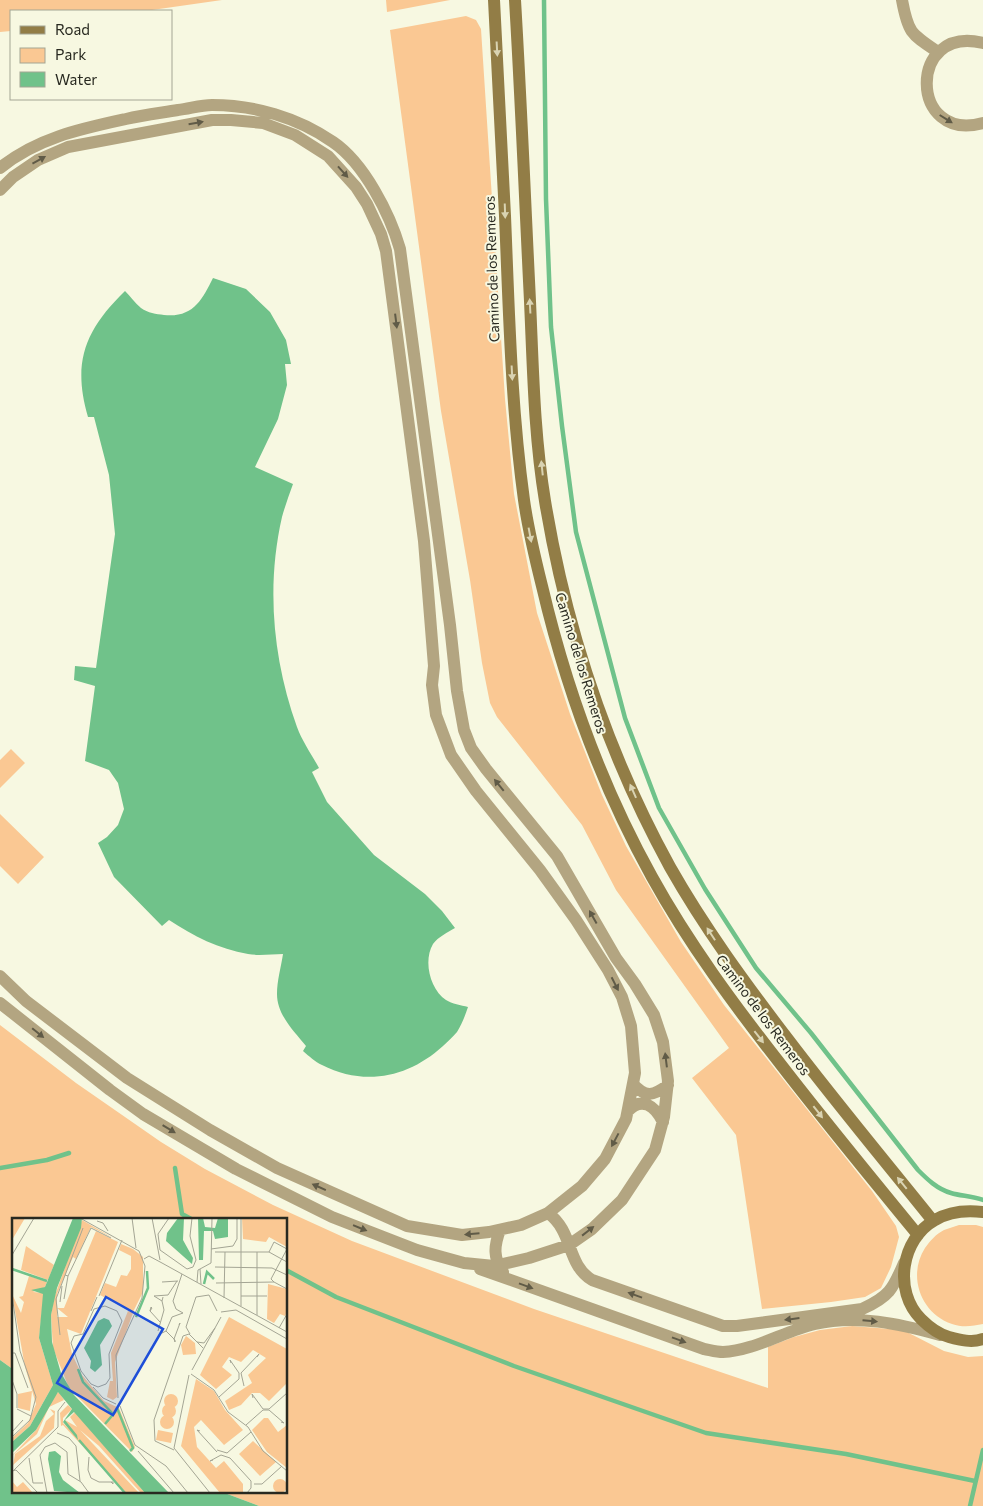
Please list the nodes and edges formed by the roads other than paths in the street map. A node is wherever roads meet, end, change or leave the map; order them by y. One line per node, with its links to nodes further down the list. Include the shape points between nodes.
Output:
1 (494, 0): 19 (main road, Camino de los Remeros, one-way to 19, via 514,405 524,501 549,614 572,694 627,830 656,885 696,949 736,1008)
2 (515, 0): 17 (main road, Camino de los Remeros, one-way to 2, via 811,1070 713,938 646,821 592,688 569,609 545,498 535,403)
3 (902, 0): 5 (street, via 910,31)
4 (983, 43): 5 (street, via 961,41)
5 (938, 52): 6 (street, one-way to 6, via 926,75 927,94 935,111 956,125)
6 (983, 123)
7 (0, 168): 12 (street, one-way to 7, via 663,1042 654,1015 616,958 557,856 481,762 464,730 400,249 382,202 354,162 334,142 300,123 254,108 209,105 78,129 30,148)
8 (0, 190): 11 (street, one-way to 11, via 38,160 68,147 212,120 263,122 295,135 328,156 356,187 368,204 386,251 424,541 436,715 451,755 540,870 608,970 622,997 631,1026)
9 (0, 976): 18 (street, one-way to 9, via 462,1235 407,1226 277,1168 127,1078 26,1001)
10 (0, 1003): 22 (street, one-way to 22, via 143,1114 236,1169 332,1217 417,1250)
11 (633, 1084): 12 (street, via 645,1094 660,1091); 13 (street)
12 (668, 1085): 14 (street)
13 (628, 1111): 14 (street, via 641,1103 658,1112); 16 (street, one-way to 16, via 605,1159 582,1186)
14 (663, 1122): 20 (street, one-way to 14, via 592,1229 622,1200 655,1150)
15 (983, 1212): 17 (main road, via 950,1213)
16 (548, 1213): 18 (street, via 522,1225); 20 (street, via 562,1227)
17 (933, 1221): 19 (main road)
18 (500, 1230): 23 (street, via 495,1253)
19 (918, 1235): 21 (main road)
20 (569, 1245): 21 (street, one-way to 20, via 894,1287 880,1302 862,1309 723,1326 592,1280 577,1264); 23 (street)
21 (904, 1263): 25 (main road, via 908,1299 916,1314 928,1327)
22 (464, 1264): 23 (street); 24 (street)
23 (498, 1265): 24 (street)
24 (507, 1279): 25 (street, one-way to 25, via 704,1349 723,1352 816,1324 847,1320 900,1324)
25 (944, 1336): 26 (main road, via 961,1341)
26 (983, 1339)

